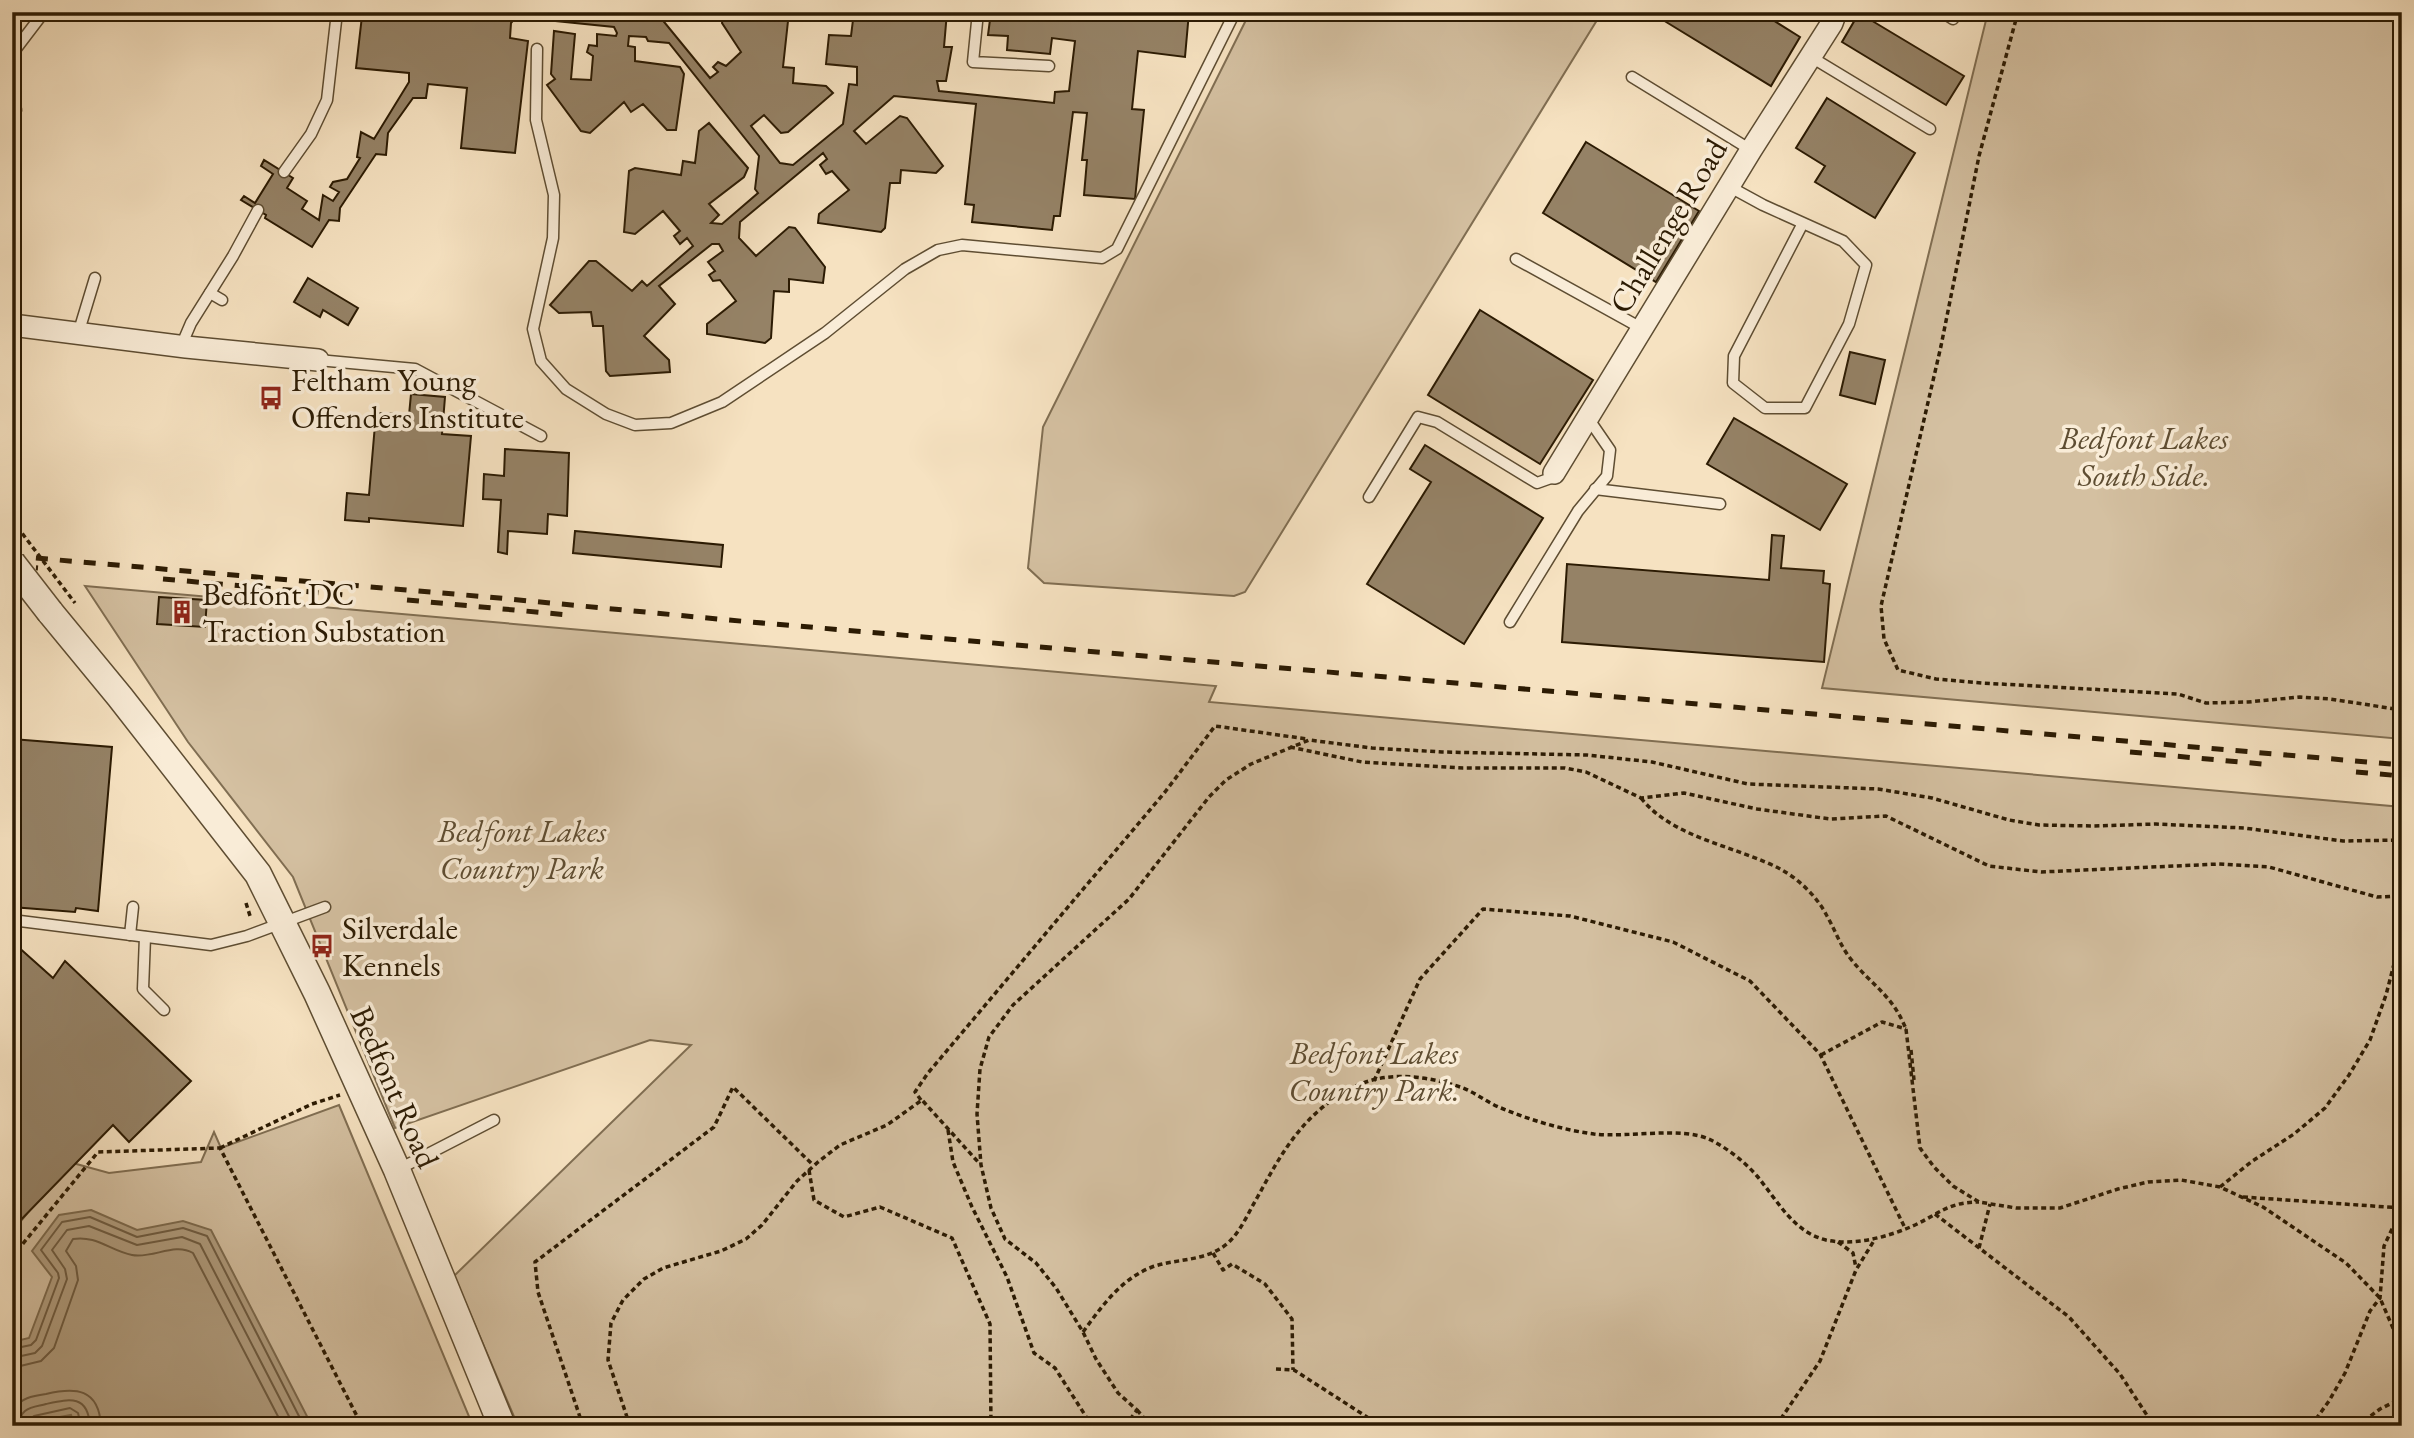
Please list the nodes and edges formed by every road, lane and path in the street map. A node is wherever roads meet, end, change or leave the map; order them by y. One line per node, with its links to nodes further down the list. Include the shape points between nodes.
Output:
1 (44, 12): 10 (lane)
2 (337, 12): 18 (lane, via 327,100)
3 (978, 12): 12 (lane, via 973,62)
4 (1236, 12): 9 (lane, via 1117,249 1102,258 962,245 938,250 722,402 671,423 635,425 606,414 566,389 541,361 533,329 553,237 554,195 536,120)
5 (1836, 12): 11 (street, Challenge Road)
6 (1942, 12): 8 (lane)
7 (2018, 12): 41 (path, via 1979,156 1881,606 1884,639 1898,670 1982,684 2178,694 2206,703 2300,697)
8 (1953, 19)
9 (537, 49)
10 (12, 54)
11 (1811, 57): 16 (lane); 17 (street, Challenge Road)
12 (1049, 66)
13 (1632, 77): 17 (lane)
14 (12, 94): 15 (lane)
15 (16, 110)
16 (1930, 129)
17 (1751, 150): 19 (street, Challenge Road)
18 (284, 172)
19 (1730, 187): 21 (lane); 27 (street, Challenge Road)
20 (258, 210): 24 (lane)
21 (1803, 223): 21 (lane, via 1843,241 1866,265 1849,324 1805,408 1765,408 1734,383 1734,355)
22 (1516, 259): 27 (lane)
23 (95, 278): 28 (lane)
24 (210, 293): 25 (lane); 29 (lane, via 185,337)
25 (222, 300)
26 (12, 325): 28 (street)
27 (1643, 329): 31 (street, Challenge Road)
28 (78, 334): 29 (street)
29 (186, 347): 30 (street)
30 (318, 360): 32 (lane, via 415,369)
31 (1588, 418): 33 (street, Challenge Road); 34 (lane, via 1610,450 1606,476)
32 (541, 436)
33 (1554, 473): 35 (lane, via 1537,483 1437,422 1418,417)
34 (1595, 489): 36 (lane); 40 (lane)
35 (1369, 497)
36 (1720, 504)
37 (12, 520): 39 (path, bridge)
38 (12, 563): 50 (street, Bedfont Road, bridge, via 258,874)
39 (75, 603)
40 (1510, 622)
41 (2402, 710)
42 (1309, 740): 43 (path); 45 (path, via 1372,748 1639,761 1748,784 1878,789 2039,825 2156,824 2244,828 2343,841); 59 (path, via 1215,726 928,1073 915,1092)
43 (1290, 747): 44 (path, via 1362,762 1565,768 1586,772); 64 (path, via 1226,780 1129,899 1013,1005 989,1037 980,1069)
44 (1641, 798): 46 (path, via 1684,793 1830,819 1886,816 1989,866 2041,872 2219,864 2269,867 2377,897); 55 (path, via 1674,826 1784,871 1815,897 1847,954 1886,993)
45 (2402, 839)
46 (2402, 896)
47 (133, 907): 52 (lane)
48 (325, 908): 50 (lane)
49 (12, 920): 52 (lane)
50 (283, 922): 53 (lane, via 211,945); 65 (street, Bedfont Road)
51 (2402, 933): 67 (path, via 2370,1040 2341,1086 2325,1108 2294,1134)
52 (130, 935): 53 (lane)
53 (145, 937): 54 (lane, via 143,989)
54 (164, 1010)
55 (1906, 1029): 55 (path, via 1908,1041 1915,1104 1914,1066); 56 (path, via 1882,1022); 69 (path, via 1920,1148 1953,1186)
56 (1821, 1055): 57 (path, via 1750,981 1673,942 1570,916 1483,909 1420,979); 73 (path)
57 (1374, 1081): 75 (path, via 1423,1076 1465,1089 1513,1112 1581,1132 1612,1136 1682,1133 1707,1138 1755,1174 1802,1231); 77 (path, via 1355,1086 1299,1128 1241,1226)
58 (343, 1094): 62 (path)
59 (922, 1100): 61 (path); 63 (path, via 887,1125 840,1145)
60 (494, 1120): 65 (lane)
61 (947, 1128): 64 (path); 92 (path, via 953,1162 1007,1277 1034,1353 1055,1368)
62 (220, 1148): 78 (path, via 98,1152); 87 (path)
63 (814, 1165): 66 (path); 89 (path, via 733,1087 714,1127 535,1262 538,1292)
64 (981, 1165): 81 (path, via 991,1208 1005,1239 1035,1263)
65 (397, 1170): 88 (street, Bedfont Road)
66 (809, 1170): 90 (path, via 746,1239 663,1268 623,1300 611,1323 608,1360); 91 (path, via 814,1200 844,1217 880,1207 952,1238 990,1324)
67 (2220, 1187): 68 (path); 70 (path, via 2181,1180 2148,1182 2060,1208)
68 (2240, 1197): 71 (path); 80 (path, via 2263,1207 2346,1263)
69 (1979, 1202): 70 (path); 72 (path, via 1959,1202)
70 (1990, 1204): 76 (path)
71 (2402, 1208): 80 (path, via 2384,1246)
72 (1935, 1214): 73 (path); 76 (path)
73 (1905, 1228): 74 (path)
74 (1875, 1239): 75 (path); 79 (path)
75 (1837, 1242): 79 (path, via 1853,1253)
76 (1979, 1248): 97 (path, via 2069,1317 2120,1374)
77 (1213, 1253): 81 (path, via 1153,1267 1129,1278); 84 (path, via 1223,1270 1232,1264 1265,1284 1292,1319)
78 (12, 1257)
79 (1856, 1270): 96 (path, via 1820,1361)
80 (2380, 1298): 82 (path); 98 (path, via 2370,1311 2345,1373)
81 (1083, 1332): 86 (path, via 1118,1394)
82 (2402, 1349)
83 (1276, 1368): 84 (path)
84 (1293, 1370): 95 (path)
85 (2402, 1398): 99 (path)
86 (1137, 1410): 93 (path); 94 (path)
87 (362, 1426)
88 (502, 1426)
89 (583, 1426)
90 (630, 1426)
91 (991, 1426)
92 (1092, 1426)
93 (1125, 1426)
94 (1151, 1426)
95 (1381, 1426)
96 (1776, 1426)
97 (2154, 1426)
98 (2311, 1426)
99 (2357, 1426)

